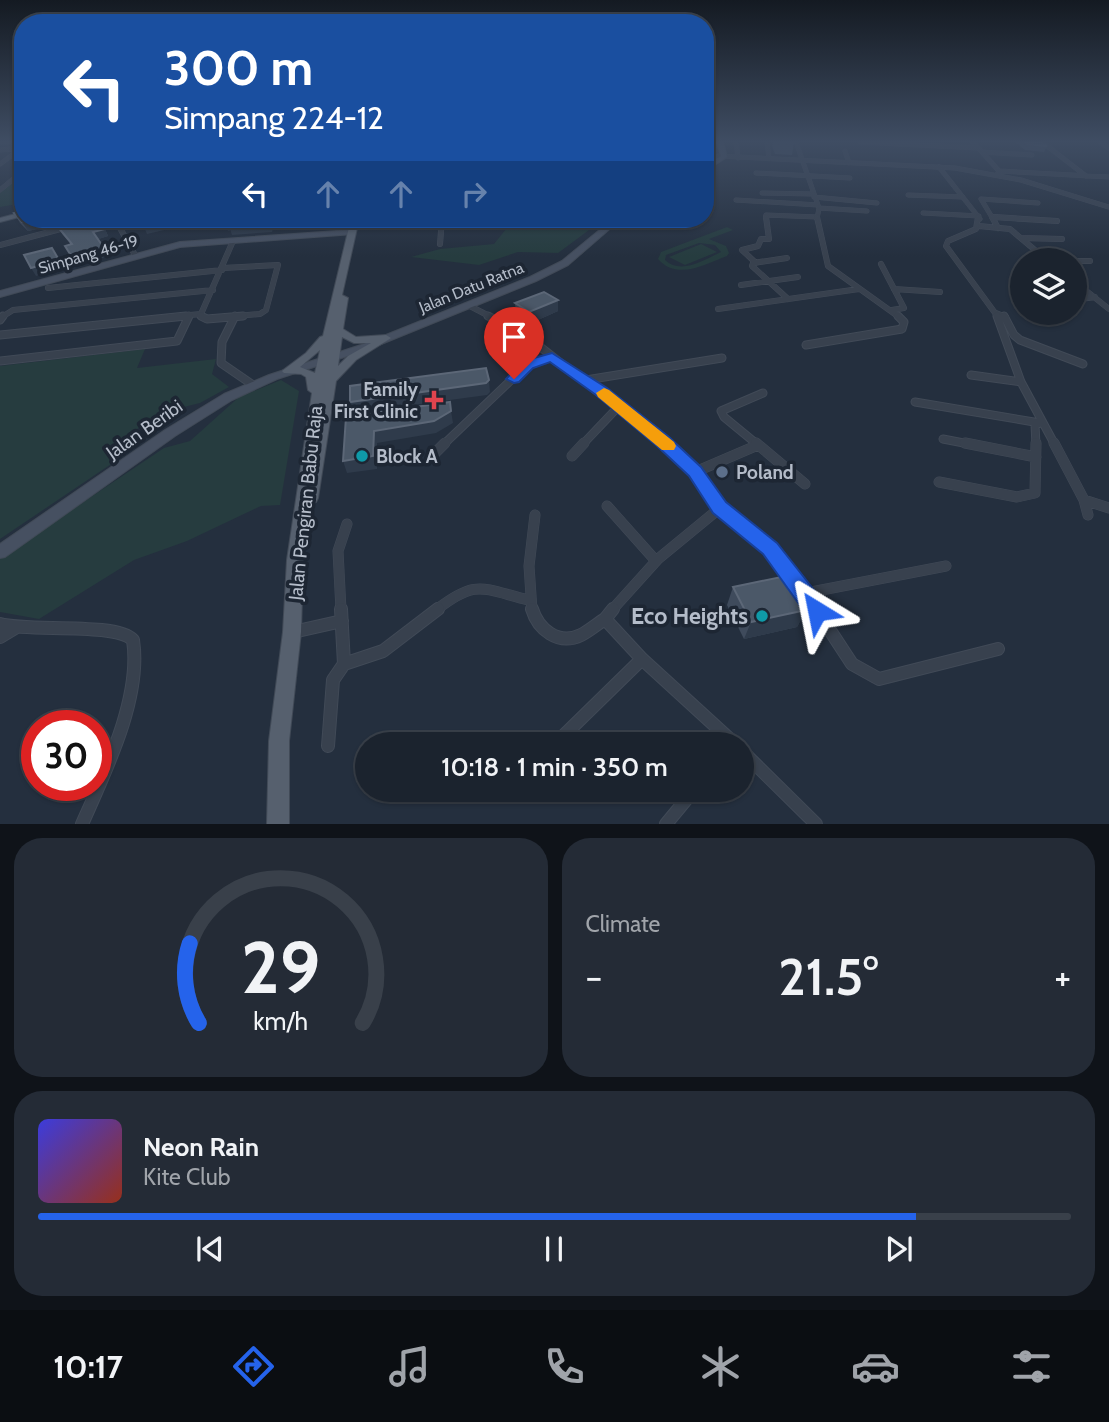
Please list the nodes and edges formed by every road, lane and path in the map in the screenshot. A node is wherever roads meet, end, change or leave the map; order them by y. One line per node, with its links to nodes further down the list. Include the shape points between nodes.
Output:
1 (808, 180): 6 (street)
2 (950, 180): 7 (street)
3 (1022, 180): 12 (street)
4 (762, 192): 6 (street)
5 (908, 195): 7 (street)
6 (814, 196): 9 (street); 11 (street)
7 (963, 197): 15 (street)
8 (736, 200): 11 (street)
9 (877, 203)
10 (1038, 203): 17 (street, via 981,199)
11 (819, 207): 13 (street); 16 (street)
12 (1109, 207)
13 (867, 211)
14 (922, 214): 15 (street)
15 (979, 216): 19 (street)
16 (817, 217): 36 (street, via 766,215 769,239 742,250); 43 (street, via 828,266)
17 (994, 218): 18 (street); 26 (street)
18 (1057, 221)
19 (979, 226): 26 (street); 56 (street, via 945,243)
20 (66, 228): 31 (street)
21 (120, 228): 34 (street)
22 (352, 228): 27 (main road, Jalan Pengiran Babu Raja)
23 (361, 228): 61 (main road, Jalan Pengiran Babu Raja)
24 (441, 228): 32 (street)
25 (606, 228): 52 (main road, Jalan Datu Ratna, via 565,263)
26 (998, 228): 28 (street, via 1010,229)
27 (351, 232): 30 (main road, Simpang 46-19); 61 (main road, Jalan Pengiran Babu Raja)
28 (1021, 238): 29 (street); 33 (street)
29 (1062, 239)
30 (233, 241): 34 (main road, Simpang 46-19, via 180,245); 38 (street)
31 (0, 244)
32 (440, 244)
33 (1033, 248)
34 (135, 255): 48 (main road, Simpang 46-19)
35 (787, 258): 36 (street)
36 (756, 263): 40 (street, via 752,266)
37 (881, 264): 44 (street)
38 (223, 269): 42 (street); 45 (street); 59 (street, via 278,265 266,310)
39 (798, 277): 40 (street)
40 (768, 281): 41 (street); 51 (street)
41 (741, 285)
42 (48, 288)
43 (859, 289): 51 (street); 55 (street)
44 (894, 289): 47 (street); 55 (street, via 904,308)
45 (213, 290): 57 (street); 60 (street, via 13,310)
46 (1087, 291): 49 (street)
47 (940, 292)
48 (0, 293)
49 (1095, 297): 50 (street); 54 (street)
50 (1087, 298)
51 (788, 299): 53 (street)
52 (468, 305): 63 (main road, Jalan Datu Ratna); 65 (street, via 525,335)
53 (718, 309)
54 (1109, 309)
55 (892, 310): 64 (street, via 904,322 902,329)
56 (996, 313): 69 (street, via 1005,316 1020,340); 74 (street)
57 (201, 314): 58 (street); 59 (street, via 208,319)
58 (189, 316): 62 (street); 68 (street, via 177,341)
59 (235, 316): 75 (street, via 222,342 220,363)
60 (0, 320)
61 (333, 330): 63 (main road, via 354,340); 66 (main road, Jalan Pengiran Babu Raja); 70 (main road)
62 (0, 335)
63 (386, 338): 66 (main road, Jalan Datu Ratna); 72 (main road, via 352,358)
64 (806, 345)
65 (552, 357): 73 (street); 83 (street, via 528,365)
66 (329, 358): 70 (main road, Jalan Beribi); 72 (main road, Jalan Pengiran Babu Raja); 79 (main road, Jalan Pengiran Babu Raja)
67 (722, 358): 73 (street)
68 (0, 362)
69 (1083, 364)
70 (288, 371): 75 (main road, Jalan Beribi); 79 (main road, via 301,370 313,377)
71 (971, 375): 74 (street)
72 (332, 378): 105 (main road, Jalan Pengiran Babu Raja)
73 (586, 380): 78 (street)
74 (1021, 382): 80 (street)
75 (253, 384): 96 (main road, Jalan Beribi, via 199,413)
76 (763, 393): 82 (street, via 721,411)
77 (915, 402): 80 (street)
78 (619, 406): 84 (street); 86 (street)
79 (316, 408): 105 (main road, Jalan Pengiran Babu Raja, via 295,560)
80 (1040, 423): 85 (street, via 1035,425); 89 (street)
81 (943, 439): 85 (street)
82 (758, 445): 86 (street); 88 (street)
83 (432, 456)
84 (572, 456)
85 (1036, 457): 87 (street, via 1035,493 1017,497)
86 (695, 472): 91 (street)
87 (939, 482)
88 (805, 484)
89 (1084, 500): 92 (street); 94 (street)
90 (607, 506): 97 (street)
91 (720, 508): 97 (street, via 678,538); 99 (street, via 770,549)
92 (1109, 508)
93 (535, 515): 100 (street)
94 (1088, 515)
95 (347, 524): 102 (street, via 338,551)
96 (0, 552)
97 (656, 561): 101 (street)
98 (946, 566): 99 (street)
99 (806, 593): 107 (street, via 852,664 879,679)
100 (528, 600): 101 (street, via 541,628 554,636 576,637); 109 (street, via 482,588 461,591 383,651)
101 (604, 619): 108 (street)
102 (342, 621): 105 (street); 109 (street)
103 (0, 624): 104 (street)
104 (15, 628): 106 (street); 115 (street, via 119,633 133,640 135,672 105,774)
105 (292, 628): 116 (main road, Jalan Pengiran Babu Raja, via 279,741)
106 (0, 637)
107 (998, 649)
108 (642, 659): 110 (street); 111 (street)
109 (344, 664): 112 (street, via 333,680)
110 (567, 732)
111 (721, 732)
112 (328, 746)
113 (754, 763): 118 (street)
114 (684, 802): 117 (street)
115 (82, 824)
116 (278, 824)
117 (666, 824)
118 (816, 824)

